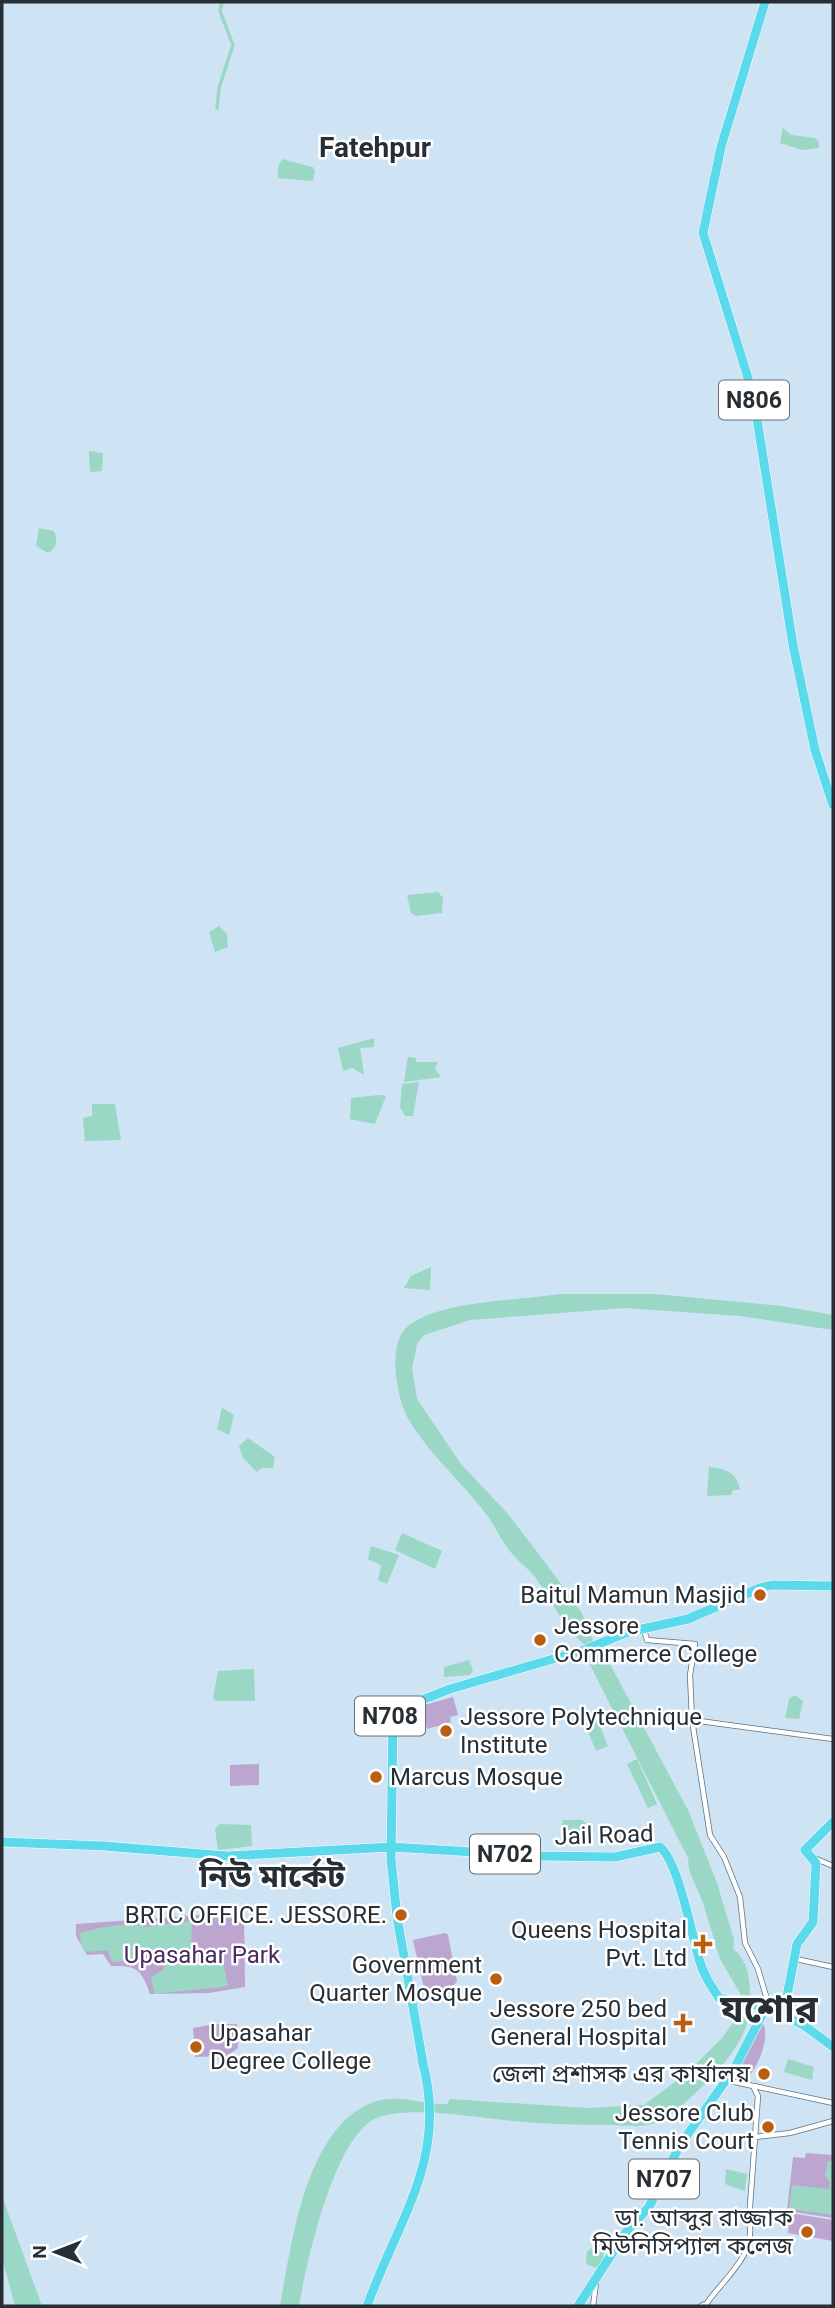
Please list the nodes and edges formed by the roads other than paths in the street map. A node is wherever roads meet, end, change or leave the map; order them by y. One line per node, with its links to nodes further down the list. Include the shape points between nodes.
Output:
1 (765, 2): 2 (highway, N806, via 721,147 703,233 753,394 793,645 815,750)
2 (833, 805)
3 (833, 1586): 4 (highway, N708, via 770,1585 701,1615)
4 (644, 1629): 5 (street, via 647,1640 695,1644 690,1675); 9 (highway, N708, via 392,1706)
5 (692, 1720): 6 (street); 14 (street, via 710,1835 740,1897 745,1943 758,1969)
6 (833, 1739)
7 (833, 1822): 10 (highway, N707, via 805,1850)
8 (2, 1842): 9 (highway, N702, via 227,1856)
9 (390, 1848): 14 (highway, Jail Road / N702, via 615,1857 660,1847 668,1856 699,1960 715,1992 719,1998); 22 (highway, N708, via 395,1921 432,2116 424,2171)
10 (813, 1858): 11 (street); 12 (highway, N707, via 813,1922 797,1944)
11 (833, 1866)
12 (796, 1959): 13 (street); 14 (highway, N707, via 787,1996)
13 (833, 1967)
14 (766, 2009): 15 (highway, via 805,2026); 16 (highway, N707)
15 (833, 2047)
16 (727, 2078): 17 (street); 21 (highway, N707, via 680,2145 649,2207 626,2232)
17 (753, 2086): 18 (street); 20 (street, via 758,2096)
18 (833, 2103)
19 (833, 2121): 20 (street)
20 (756, 2137): 25 (street, via 749,2244 727,2279)
21 (597, 2279): 23 (highway, N707); 24 (street)
22 (367, 2306)
23 (578, 2306)
24 (593, 2306)
25 (701, 2306)

